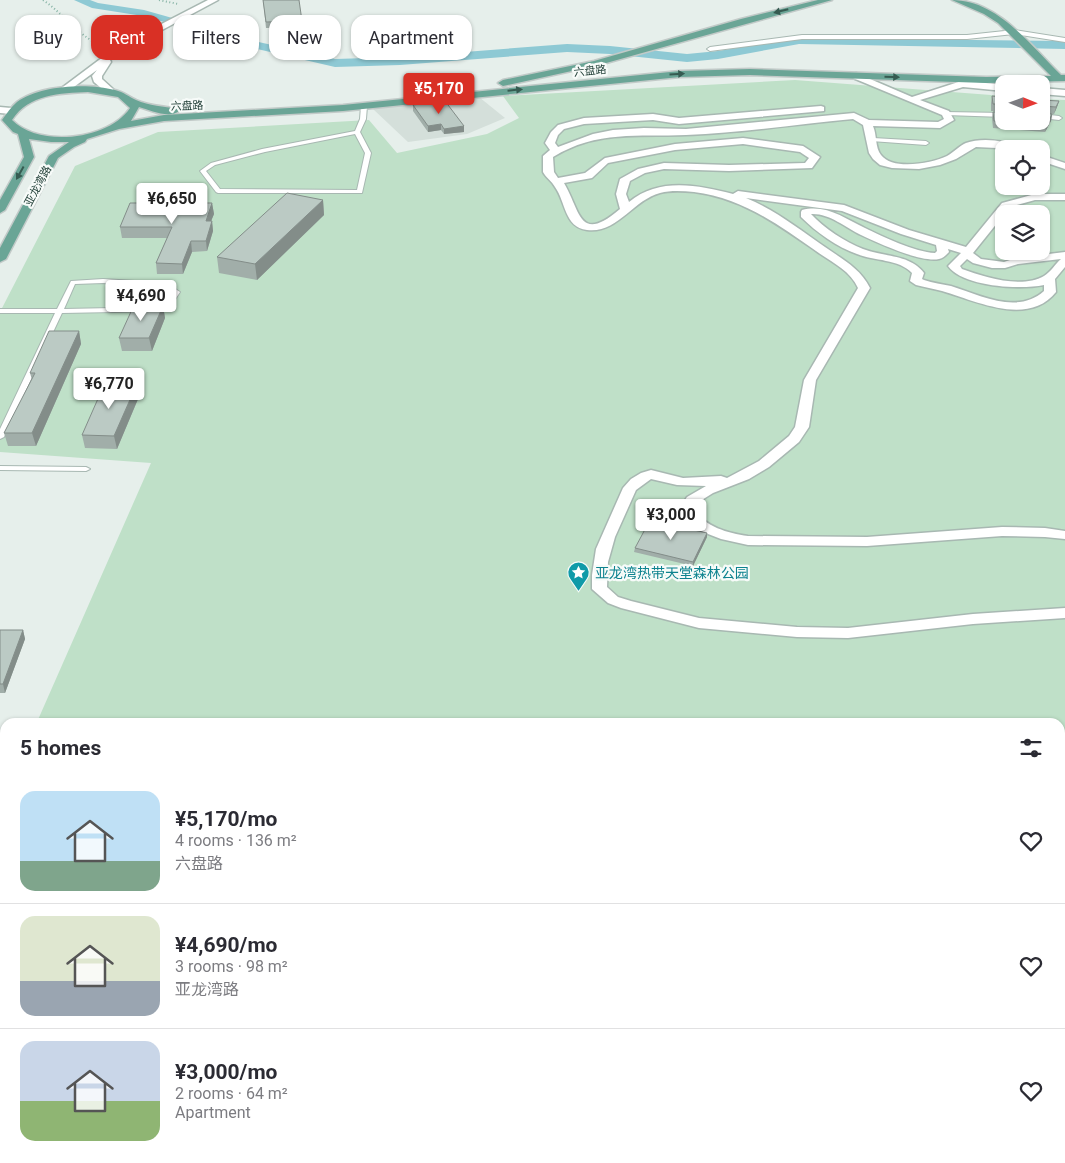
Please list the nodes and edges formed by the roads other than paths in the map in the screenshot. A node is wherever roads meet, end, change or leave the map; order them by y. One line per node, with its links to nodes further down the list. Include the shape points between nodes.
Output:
1 (214, 0): 4 (street)
2 (828, 0): 20 (main road, 六盘路, one-way to 20, via 744,20 609,59 483,86 264,109 160,110)
3 (956, 0): 5 (main road, via 987,12)
4 (163, 24)
5 (1015, 34): 6 (lane); 7 (lane, via 802,37); 11 (main road)
6 (1065, 40)
7 (710, 49)
8 (104, 60): 15 (street)
9 (110, 60): 16 (street, via 97,76 100,84)
10 (856, 76): 12 (main road, 六盘路, one-way to 12); 19 (street); 21 (main road, 六盘路, one-way to 10, via 680,74 750,72)
11 (1063, 78): 12 (main road, 六盘路)
12 (974, 80): 13 (street)
13 (962, 84): 14 (street); 19 (street)
14 (995, 87)
15 (64, 90): 16 (main road); 23 (main road, via 23,102)
16 (110, 91): 20 (main road, 六盘路)
17 (1050, 92): 18 (street)
18 (1065, 93)
19 (911, 100): 24 (street)
20 (132, 102): 29 (main road, via 133,114)
21 (364, 106): 29 (main road, 六盘路, via 164,118); 30 (lane)
22 (0, 110): 23 (street)
23 (11, 111): 31 (main road, via 7,120 11,128)
24 (946, 113): 25 (lane); 28 (street, via 949,120 940,125)
25 (995, 115)
26 (1050, 117): 27 (lane)
27 (1059, 118)
28 (867, 123): 33 (street); 36 (street, via 861,118 847,116 686,132 644,130 613,133); 36 (street, via 871,118 865,110 841,108 688,120 653,117 584,121 561,128 554,134 550,143)
29 (118, 126): 32 (main road, 六盘路)
30 (357, 132): 30 (lane, via 264,150 213,164 203,171 218,191 360,192 368,153)
31 (23, 134): 32 (main road, via 44,139); 42 (main road, 亚龙湾路, one-way to 42, via 29,158)
32 (96, 134): 47 (main road, 亚龙湾路, via 54,156)
33 (874, 140): 34 (lane); 35 (street, via 872,151 876,158 899,166 939,162 972,144)
34 (926, 143)
35 (995, 145)
36 (556, 151): 39 (street, via 548,156 548,162 549,174)
37 (1050, 161): 38 (street)
38 (1065, 166)
39 (557, 181): 43 (street, via 580,225 600,226); 43 (street, via 588,176 605,161 675,147 743,141 803,149 815,157 808,166 664,166 642,172 625,179 621,194)
40 (687, 188): 43 (street, via 649,193); 44 (street, via 844,208); 55 (street, via 740,201 769,214 848,268 860,278 864,288 810,380 802,427 794,439 771,459)
41 (1065, 197): 45 (street, via 1035,197 1006,205)
42 (0, 210)
43 (626, 210)
44 (942, 245): 45 (street); 49 (street, via 943,252 936,257 925,256 865,233 832,215 811,211 805,215 859,252 915,268 918,273 916,281 964,296 1002,305 1036,304 1050,292)
45 (967, 252): 46 (street, via 985,263 1005,265); 49 (street, via 954,266 966,275 1017,283)
46 (1065, 255)
47 (0, 259)
48 (1065, 261): 49 (street)
49 (1049, 278)
50 (0, 311): 51 (lane)
51 (58, 311): 51 (lane, via 166,309 178,292 166,285 73,282); 52 (lane)
52 (0, 437)
53 (0, 468): 54 (lane)
54 (86, 469)
55 (744, 476): 56 (street, via 692,500 686,509 690,516 713,532 754,540 843,542 1042,531); 57 (street, via 688,482 650,474 636,481 605,543 599,575 600,589 613,600 626,605 690,621 797,632 848,633 973,618)
56 (1065, 535)
57 (1065, 613)

